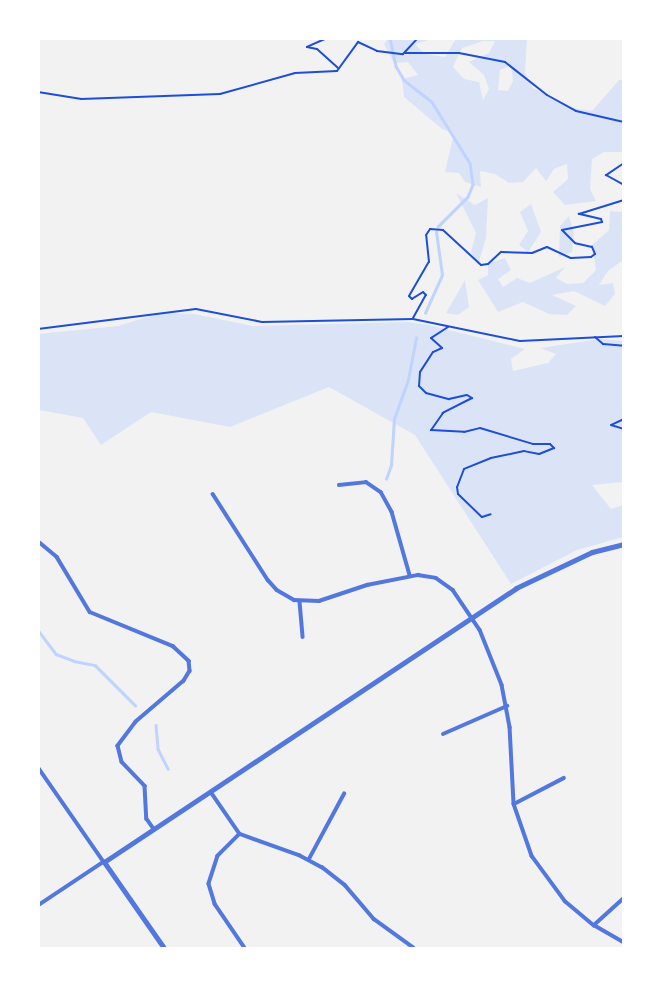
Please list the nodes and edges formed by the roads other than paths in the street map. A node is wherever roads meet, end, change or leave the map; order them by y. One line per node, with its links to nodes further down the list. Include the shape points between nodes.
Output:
1 (339, 485): 5 (street, via 366,482 381,492 392,512)
2 (213, 494): 6 (street, via 273,585)
3 (38, 541): 16 (street, via 57,557 90,611 173,646 189,661 184,681 136,722 118,746 122,762 145,786 147,819)
4 (624, 544): 7 (street, via 592,552 543,574)
5 (410, 575): 6 (street, via 319,601); 7 (street, via 426,575 445,583)
6 (300, 602): 8 (street)
7 (472, 618): 9 (street, via 489,647); 13 (street)
8 (303, 637)
9 (507, 706): 10 (street); 15 (street)
10 (443, 734)
11 (38, 768): 19 (street)
12 (564, 778): 15 (street)
13 (210, 792): 16 (street); 17 (street)
14 (344, 793): 18 (street)
15 (514, 804): 22 (street, via 524,839 541,872 565,901)
16 (154, 829): 19 (street)
17 (240, 834): 18 (street); 25 (street, via 218,856 209,884 215,904)
18 (309, 859): 26 (street, via 334,876 374,919)
19 (104, 862): 21 (street); 24 (street)
20 (624, 898): 22 (street)
21 (38, 906)
22 (594, 925): 23 (street)
23 (624, 942)
24 (164, 948)
25 (245, 948)
26 (414, 948)

